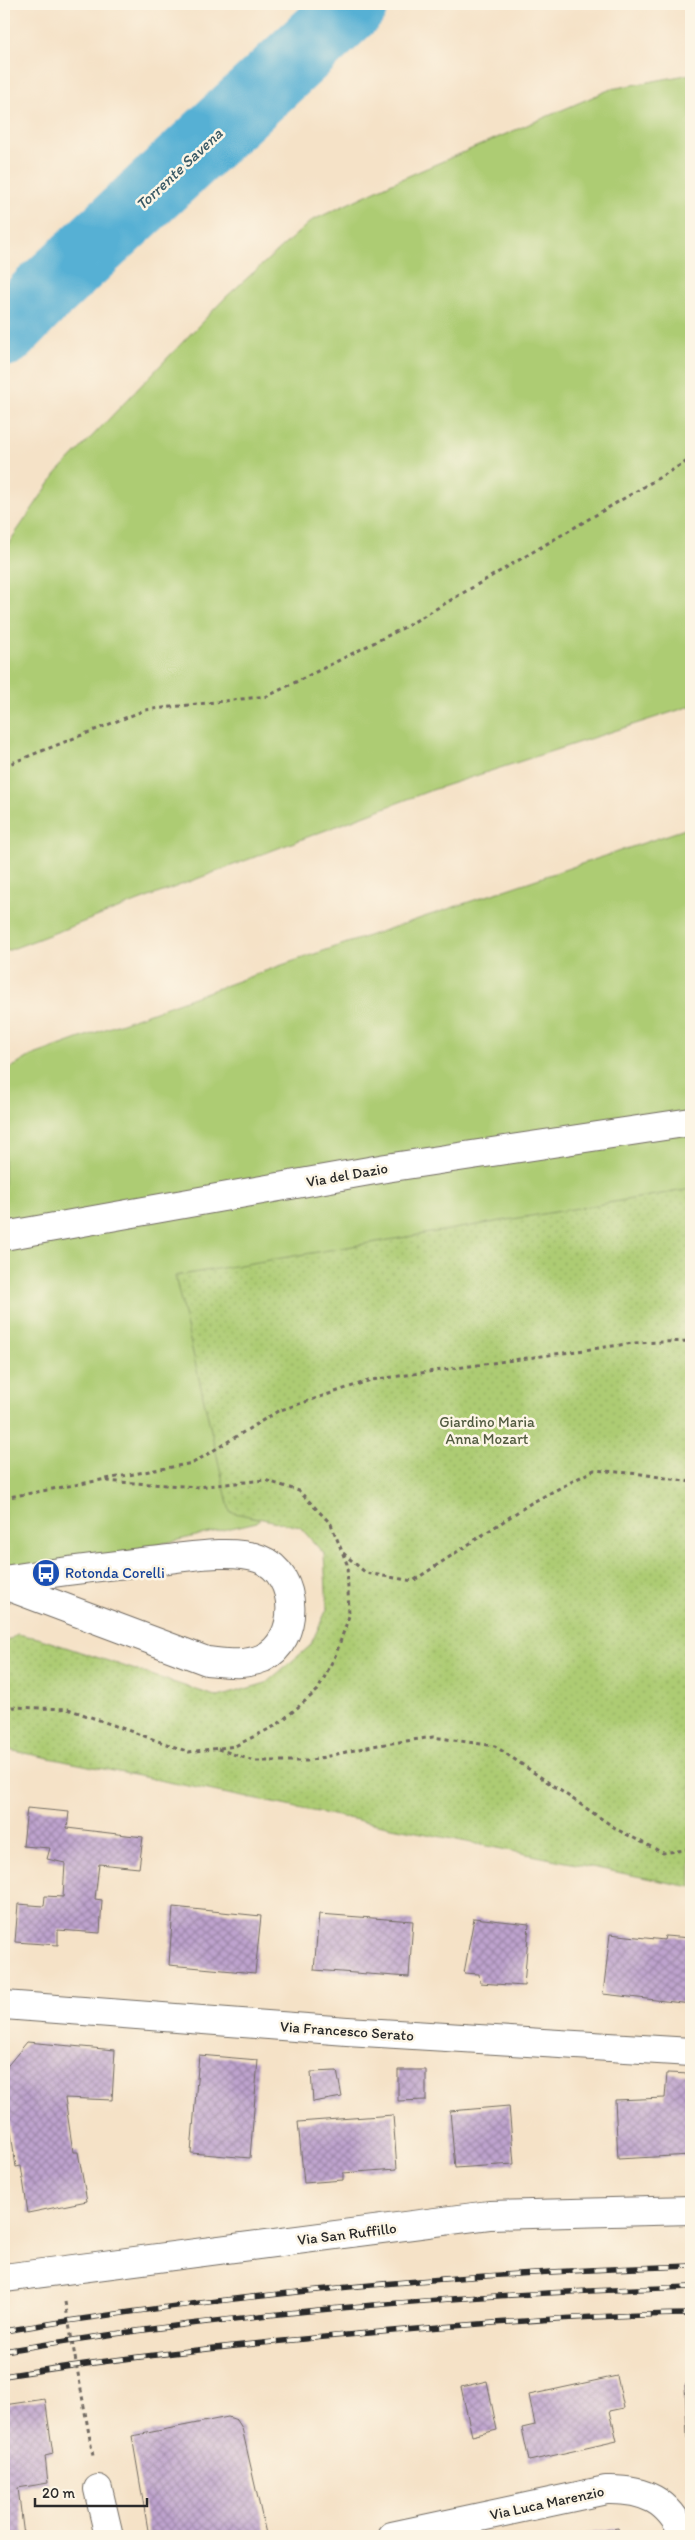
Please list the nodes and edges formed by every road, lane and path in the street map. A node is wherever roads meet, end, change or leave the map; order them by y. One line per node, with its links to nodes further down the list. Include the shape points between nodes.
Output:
1 (691, 459): 2 (path, via 405,627 268,696 145,710)
2 (4, 766)
3 (691, 1122): 4 (street, Via del Dazio, via 386,1168)
4 (4, 1236)
5 (691, 1341): 6 (path, via 634,1343 371,1380 278,1411 193,1464)
6 (104, 1481): 8 (path); 9 (path, via 181,1488 265,1480 299,1490 331,1524)
7 (691, 1482): 9 (path, via 594,1470 531,1503 413,1581 366,1574)
8 (4, 1498)
9 (342, 1552): 13 (path, via 347,1564 350,1616 318,1690 277,1725 235,1746)
10 (4, 1580): 11 (street, via 221,1554 261,1559 280,1573 291,1594 291,1610 279,1647 263,1657 239,1665 207,1661)
11 (4, 1585)
12 (4, 1709): 13 (path, via 68,1709 189,1752)
13 (215, 1748): 14 (path, via 254,1761 307,1761 372,1746 433,1737 495,1746 618,1830 663,1853)
14 (691, 1849)
15 (4, 2005): 16 (street, Via Francesco Serato, via 347,2031)
16 (691, 2052)
17 (691, 2210): 18 (street, Via San Ruffillo, via 489,2215)
18 (59, 2271): 19 (street, Via San Ruffillo); 20 (path)
19 (4, 2278)
20 (98, 2489): 21 (street)
21 (109, 2536)
22 (392, 2536): 23 (street, Via Luca Marenzio, via 606,2490 627,2489 644,2493 660,2503 672,2515)
23 (684, 2536)

